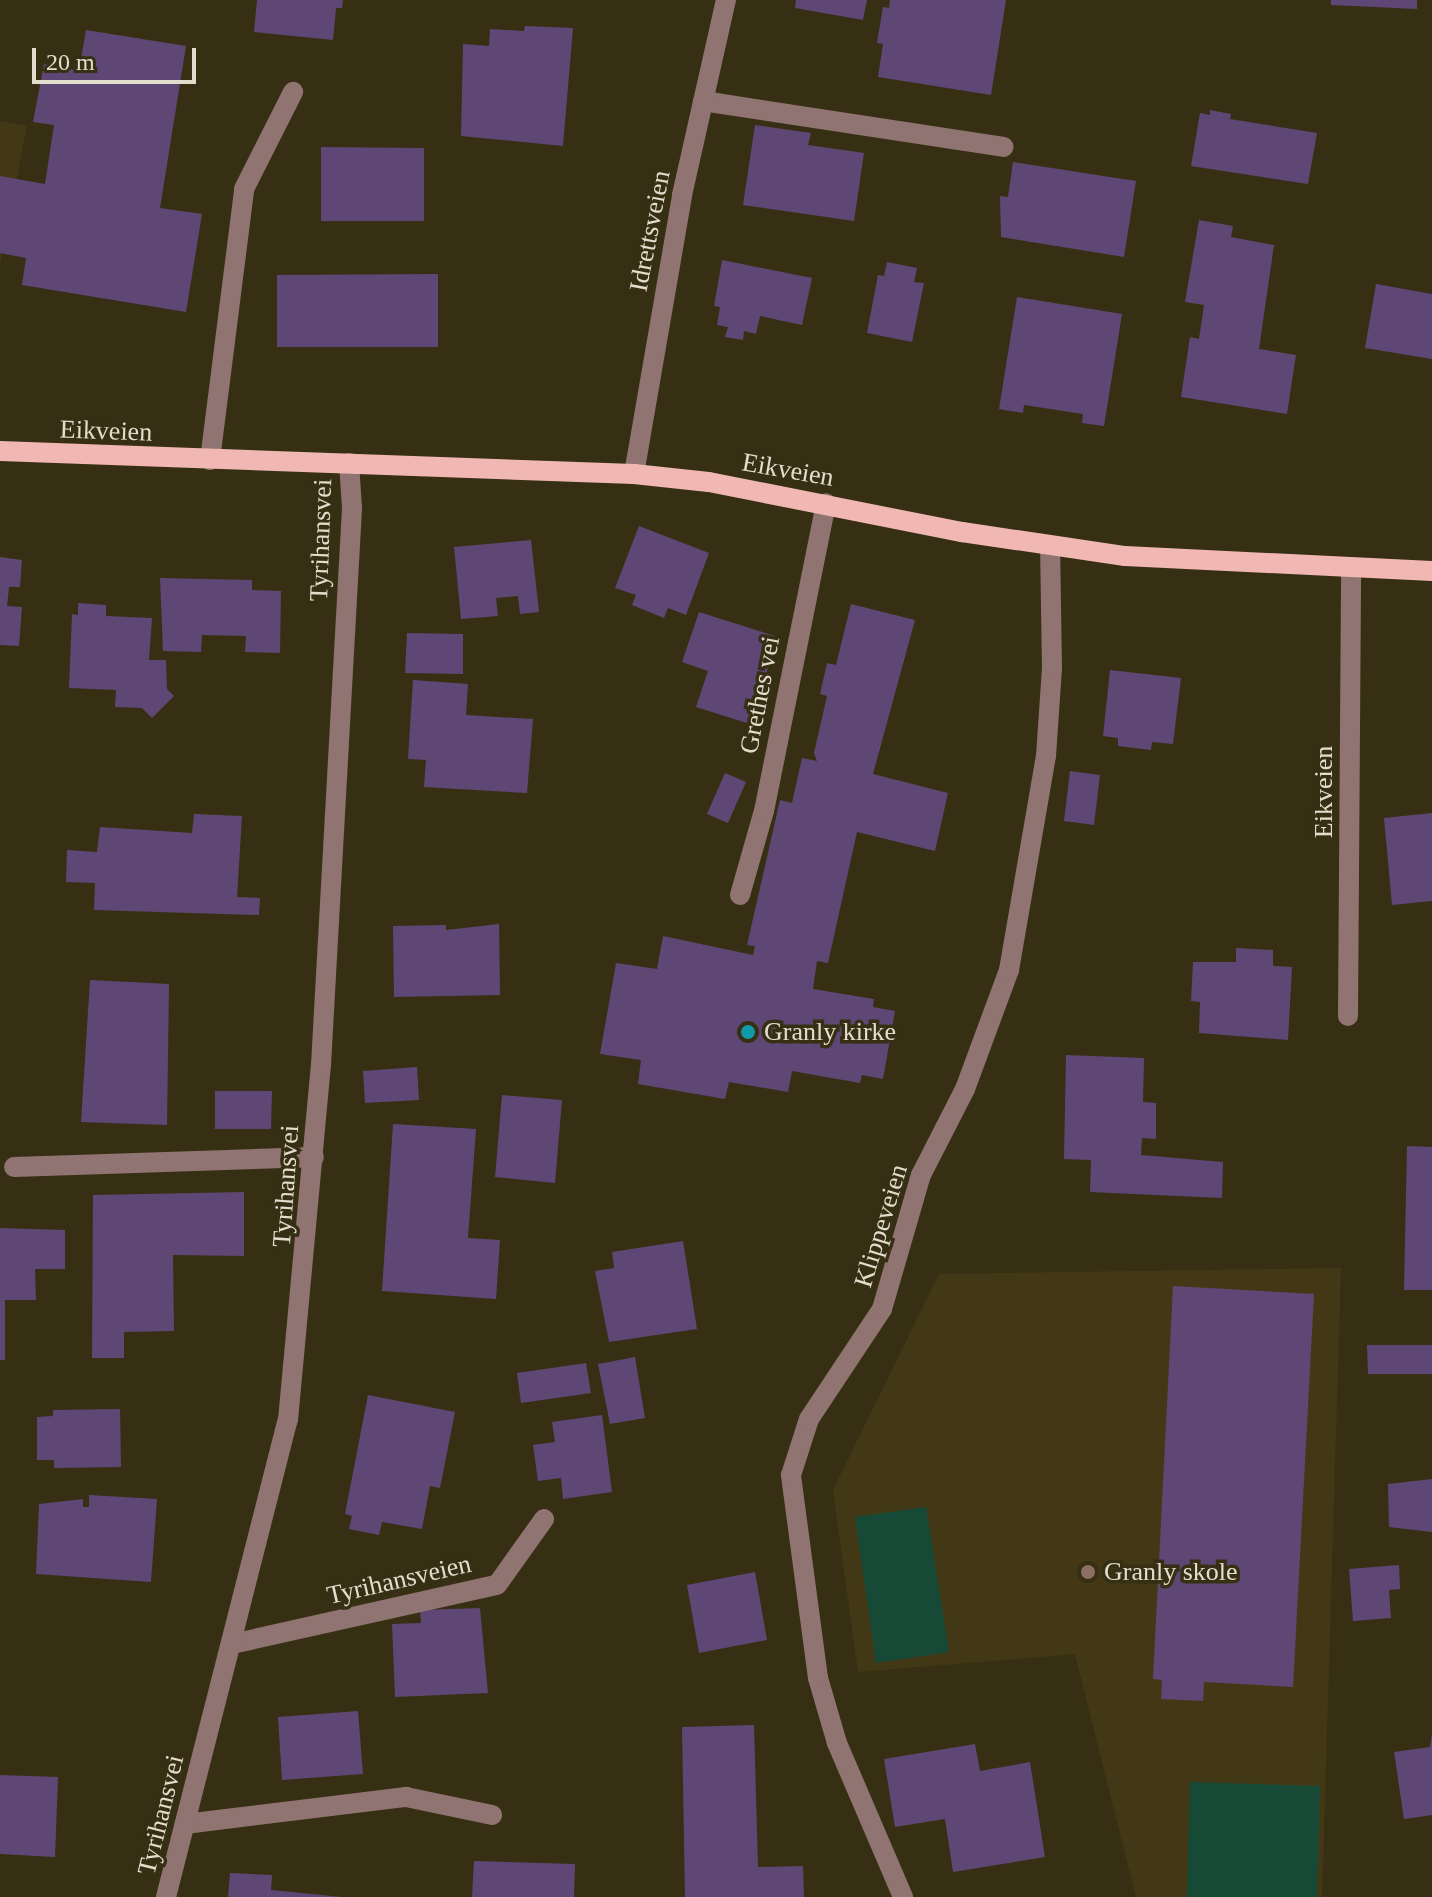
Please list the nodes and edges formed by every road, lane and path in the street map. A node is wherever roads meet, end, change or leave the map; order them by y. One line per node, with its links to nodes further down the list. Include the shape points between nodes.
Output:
1 (726, 0): 3 (street, Idrettsveien)
2 (293, 92): 6 (street, via 244,189)
3 (703, 101): 4 (street); 8 (street, Idrettsveien)
4 (1003, 147)
5 (0, 451): 6 (main road, Eikveien)
6 (210, 460): 7 (main road, Eikveien)
7 (349, 463): 8 (main road, Eikveien); 15 (street, Tyrihansvei, via 352,508)
8 (634, 474): 9 (main road, Eikveien)
9 (826, 503): 10 (main road, Eikveien); 13 (street, Grethes vei, via 764,811)
10 (1050, 546): 11 (main road, Eikveien, via 1125,556); 22 (street, Klippeveien, via 1052,669 1046,756 1009,970 965,1089 921,1175 882,1309 809,1419 791,1475 818,1678 837,1743)
11 (1351, 568): 12 (main road, Eikveien); 14 (street, Eikveien)
12 (1432, 571)
13 (740, 895)
14 (1348, 1016)
15 (314, 1157): 16 (street); 18 (street, Tyrihansvei, via 288,1420)
16 (14, 1167)
17 (544, 1519): 18 (street, Tyrihansveien, via 497,1585)
18 (232, 1644): 20 (street, Tyrihansvei)
19 (492, 1815): 20 (street, via 406,1797)
20 (185, 1824): 21 (street, Tyrihansvei)
21 (166, 1897)
22 (903, 1897)

